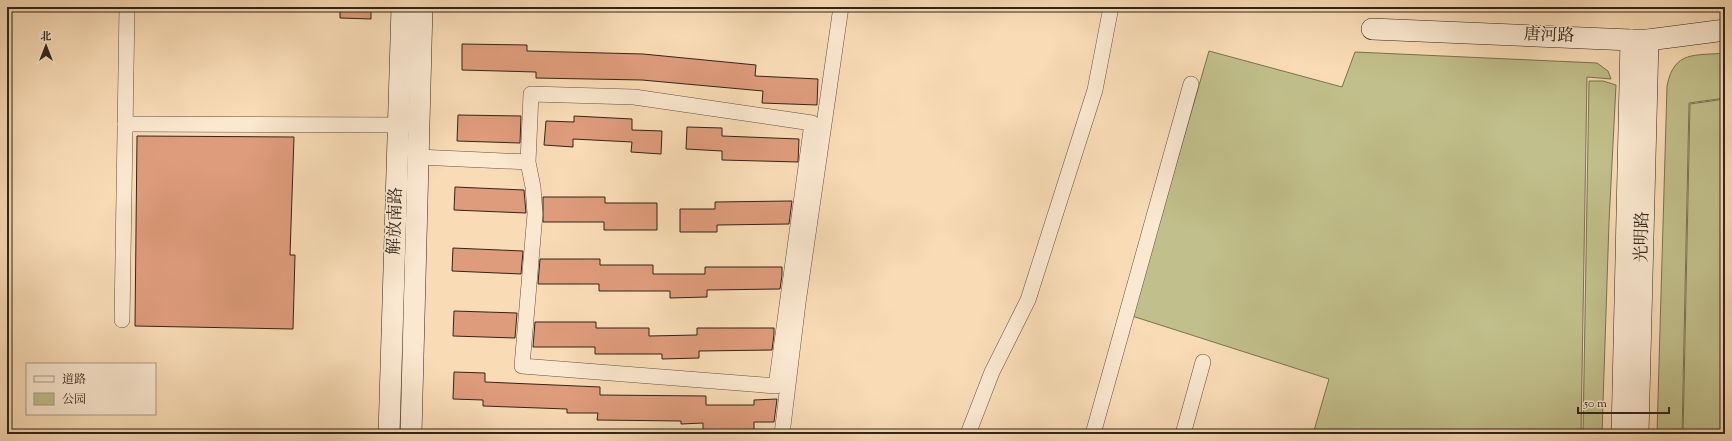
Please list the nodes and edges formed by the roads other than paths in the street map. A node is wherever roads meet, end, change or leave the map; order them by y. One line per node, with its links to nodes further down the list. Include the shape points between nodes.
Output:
1 (127, 7): 10 (street)
2 (402, 7): 11 (street, 解放南路)
3 (422, 7): 11 (street, 解放南路)
4 (841, 7): 18 (street, via 798,303)
5 (1112, 7): 19 (street, via 1095,90 1028,300 992,372)
6 (1372, 29): 8 (street, 唐河路)
7 (1725, 30): 8 (street, 唐河路)
8 (1640, 40): 22 (street, 光明路); 23 (street, 光明路)
9 (1191, 84): 20 (street)
10 (125, 124): 11 (street); 14 (street)
11 (409, 125): 12 (street, 解放南路); 16 (street, 解放南路)
12 (418, 157): 13 (street); 17 (street, 解放南路)
13 (528, 162): 13 (street, via 534,188 535,214 522,366 776,386 812,123 634,98 531,94)
14 (122, 320)
15 (1203, 362): 21 (street)
16 (390, 434)
17 (411, 434)
18 (782, 434)
19 (968, 434)
20 (1093, 434)
21 (1183, 434)
22 (1622, 434)
23 (1638, 434)

